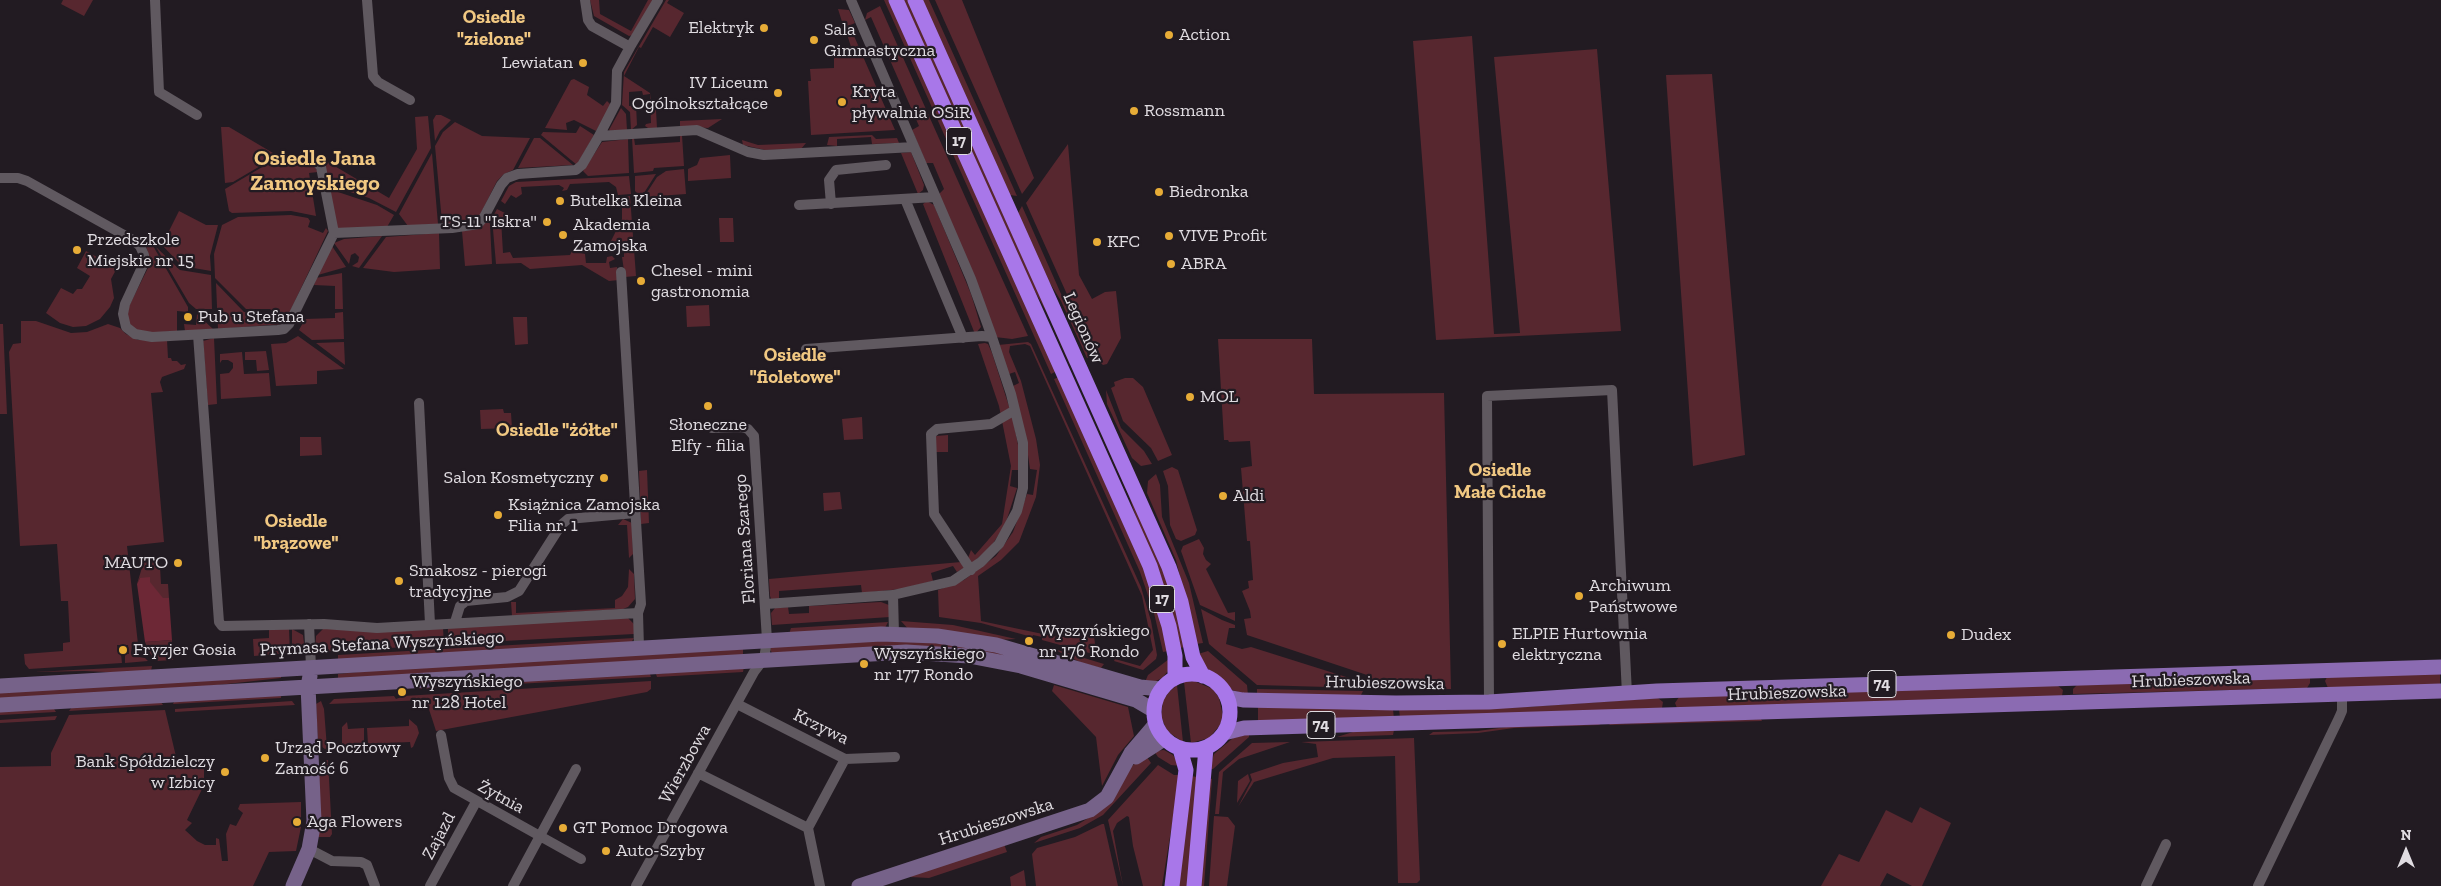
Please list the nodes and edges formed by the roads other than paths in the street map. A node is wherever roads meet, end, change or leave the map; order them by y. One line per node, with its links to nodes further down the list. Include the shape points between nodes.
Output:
1 (155, 0): 10 (street, via 159,92)
2 (367, 0): 9 (street, via 373,76)
3 (585, 0): 8 (street, via 592,26)
4 (658, 0): 8 (street)
5 (851, 0): 12 (street)
6 (896, 0): 44 (highway, Legionów / 17, via 1150,566 1169,626)
7 (915, 0): 43 (highway, Legionów / 17, via 1169,566 1181,602 1193,658)
8 (630, 47): 11 (street, via 617,71 616,103)
9 (410, 100)
10 (197, 115)
11 (598, 136): 12 (street, via 698,130 760,155); 20 (street, via 576,170 518,174 507,178 484,217 474,226)
12 (914, 147): 16 (street)
13 (305, 156): 20 (street, via 315,160 320,167)
14 (886, 165): 18 (street, via 836,170 829,180)
15 (0, 178): 22 (street, via 27,181 140,246 144,264 123,314 124,323 132,332 147,337)
16 (935, 197): 17 (street); 24 (street)
17 (905, 199): 18 (street); 23 (street)
18 (831, 204): 19 (street)
19 (799, 205)
20 (334, 233): 22 (street, via 286,328)
21 (621, 272): 29 (street)
22 (198, 335): 35 (street, via 219,622 228,628)
23 (962, 338): 24 (street); 25 (street)
24 (992, 338): 27 (street)
25 (806, 349)
26 (419, 403): 36 (street)
27 (1015, 410): 30 (street, via 1024,458 1021,500 999,544); 30 (street, via 991,424 937,429 931,434 934,514)
28 (712, 428): 32 (street, Floriana Szarego, via 741,427 754,436)
29 (635, 513): 33 (street); 34 (street, via 568,519 519,591 507,597 466,601 460,606)
30 (971, 570): 31 (street, via 943,584)
31 (893, 595): 32 (street); 37 (street)
32 (766, 604): 38 (street, Floriana Szarego)
33 (638, 613): 34 (street); 39 (street)
34 (455, 622): 36 (street)
35 (309, 624): 36 (street, via 378,628); 41 (street)
36 (430, 624)
37 (894, 634): 38 (main road, Prymasa Stefana Wyszyńskiego); 48 (main road, Prymasa Stefana Wyszyńskiego, via 948,637 996,645 1140,687)
38 (767, 640): 39 (main road, Prymasa Stefana Wyszyńskiego); 40 (street)
39 (639, 648): 41 (main road, Prymasa Stefana Wyszyńskiego)
40 (764, 660): 47 (main road); 55 (street, Wierzbowa); 57 (main road, via 899,652 976,657 1057,676 1136,700)
41 (311, 667): 46 (main road, Prymasa Stefana Wyszyńskiego); 47 (main road)
42 (2441, 667): 45 (main road, Hrubieszowska / 74)
43 (1203, 676): 44 (highway, via 1186,674); 52 (highway, 17, via 1216,682)
44 (1175, 677): 48 (highway)
45 (2068, 678): 50 (main road, Hrubieszowska / 74); 54 (main road)
46 (0, 686)
47 (308, 686): 56 (main road); 73 (main road, via 315,812)
48 (1161, 689): 57 (highway)
49 (2441, 691): 51 (main road, Hrubieszowska / 74)
50 (1627, 694): 53 (main road, Hrubieszowska / 74); 53 (street, via 1612,390 1487,396)
51 (2342, 694): 54 (main road, Hrubieszowska / 74); 85 (street, via 2339,718)
52 (1227, 697): 53 (main road, Hrubieszowska / 74); 59 (highway, via 1230,715)
53 (1489, 702)
54 (2069, 702): 59 (main road, Hrubieszowska / 74, via 1244,728)
55 (737, 704): 65 (street, Krzywa); 68 (street, Wierzbowa)
56 (0, 705)
57 (1153, 710): 58 (highway)
58 (1155, 725): 61 (highway); 66 (main road, Hrubieszowska)
59 (1224, 732): 62 (highway)
60 (441, 734): 69 (street, Żytnia, via 452,785)
61 (1164, 739): 63 (highway); 66 (main road, Hrubieszowska)
62 (1206, 748): 63 (highway); 83 (highway)
63 (1180, 749): 82 (highway, via 1186,770)
64 (895, 758): 65 (street, Krzywa)
65 (845, 759): 70 (street)
66 (1125, 765): 81 (main road, Hrubieszowska, via 1107,797 1085,812)
67 (576, 769): 71 (street)
68 (698, 773): 70 (street); 79 (street, Wierzbowa)
69 (476, 802): 71 (street, Żytnia); 77 (street, Zajazd)
70 (808, 828): 80 (street)
71 (540, 837): 74 (street, Żytnia); 78 (street)
72 (2166, 844): 84 (street)
73 (309, 849): 75 (main road); 76 (street, via 332,862 368,864)
74 (581, 860)
75 (293, 886)
76 (375, 886)
77 (430, 886)
78 (513, 886)
79 (636, 886)
80 (820, 886)
81 (859, 886)
82 (1172, 886)
83 (1194, 886)
84 (2146, 886)
85 (2258, 886)

